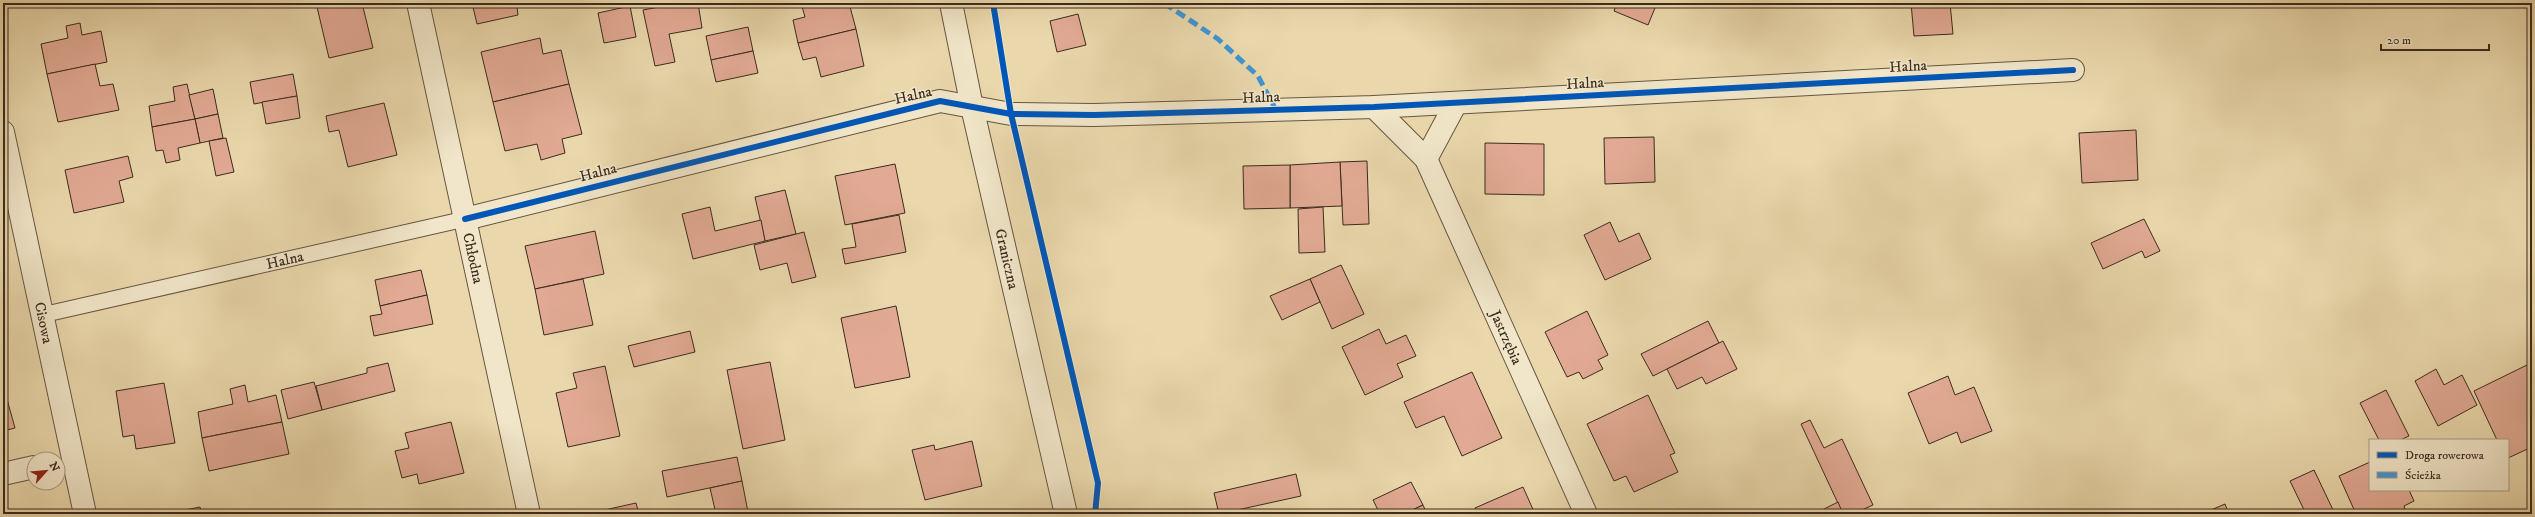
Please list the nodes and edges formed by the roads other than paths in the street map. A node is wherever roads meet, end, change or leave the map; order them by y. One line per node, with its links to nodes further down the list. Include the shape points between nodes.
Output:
1 (418, 3): 9 (street, Chłodna)
2 (951, 3): 5 (street, Graniczna)
3 (2074, 70): 4 (street, Halna)
4 (1456, 103): 6 (street, Halna); 8 (street)
5 (972, 107): 6 (street, Halna, via 1011,114 1094,115); 9 (street, Halna, via 940,101); 17 (street, Graniczna)
6 (1374, 107): 8 (street, Jastrzębia)
7 (3, 132): 10 (street, Cisowa)
8 (1426, 159): 18 (street, Jastrzębia)
9 (465, 219): 10 (lane, Halna); 16 (street, Chłodna)
10 (42, 315): 11 (street, Cisowa)
11 (64, 451)
12 (66, 463): 15 (street, Cisowa)
13 (26, 469): 14 (street)
14 (3, 474)
15 (85, 514)
16 (530, 514)
17 (1066, 514)
18 (1586, 514)

